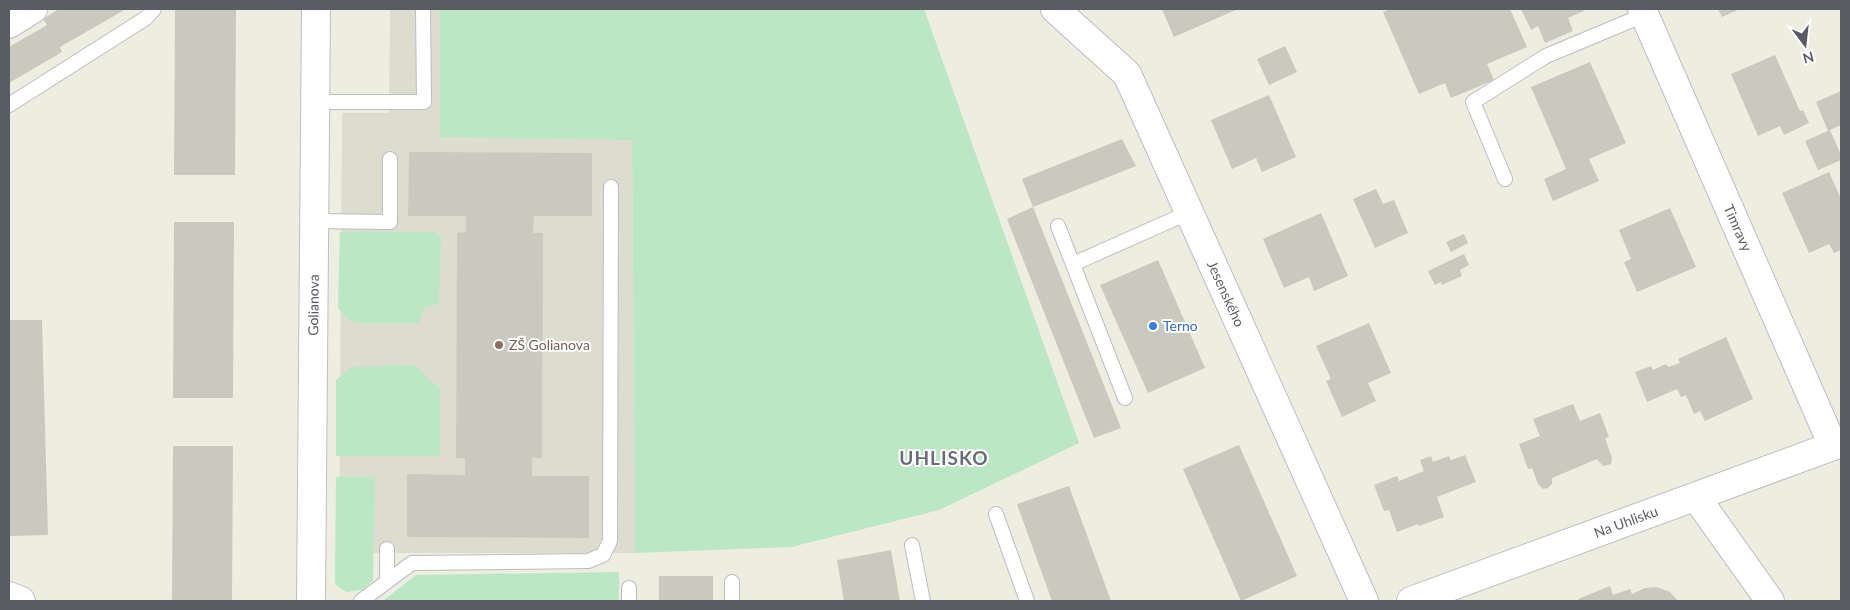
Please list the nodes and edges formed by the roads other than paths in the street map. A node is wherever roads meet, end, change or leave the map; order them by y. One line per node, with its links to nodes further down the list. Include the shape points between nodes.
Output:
1 (33, 9): 7 (street)
2 (154, 9): 9 (lane, via 146,18)
3 (316, 9): 8 (street, Golianova)
4 (423, 9): 8 (lane, via 424,102)
5 (1055, 9): 13 (street, Jesenského, via 1127,74)
6 (1643, 12): 11 (lane, via 1546,56 1473,102); 18 (street, Timravy)
7 (9, 24)
8 (315, 102): 14 (street, Golianova)
9 (9, 105)
10 (390, 159): 14 (lane, via 390,222)
11 (1505, 179)
12 (611, 188): 23 (lane, via 610,541 603,555 588,561 412,563)
13 (1190, 212): 16 (lane); 32 (street, Jesenského)
14 (314, 221): 27 (street, Golianova)
15 (1058, 226): 16 (lane)
16 (1073, 264): 17 (lane)
17 (1125, 398)
18 (1837, 445): 19 (street, Na Uhlisku)
19 (1696, 497): 33 (street, Na Uhlisku); 34 (street)
20 (996, 514): 31 (lane)
21 (912, 545): 30 (lane)
22 (387, 549): 23 (lane)
23 (388, 581): 28 (lane)
24 (732, 582): 29 (lane)
25 (9, 596): 26 (street)
26 (21, 601)
27 (311, 601)
28 (361, 601)
29 (732, 601)
30 (923, 601)
31 (1027, 601)
32 (1364, 601)
33 (1411, 601)
34 (1770, 601)

